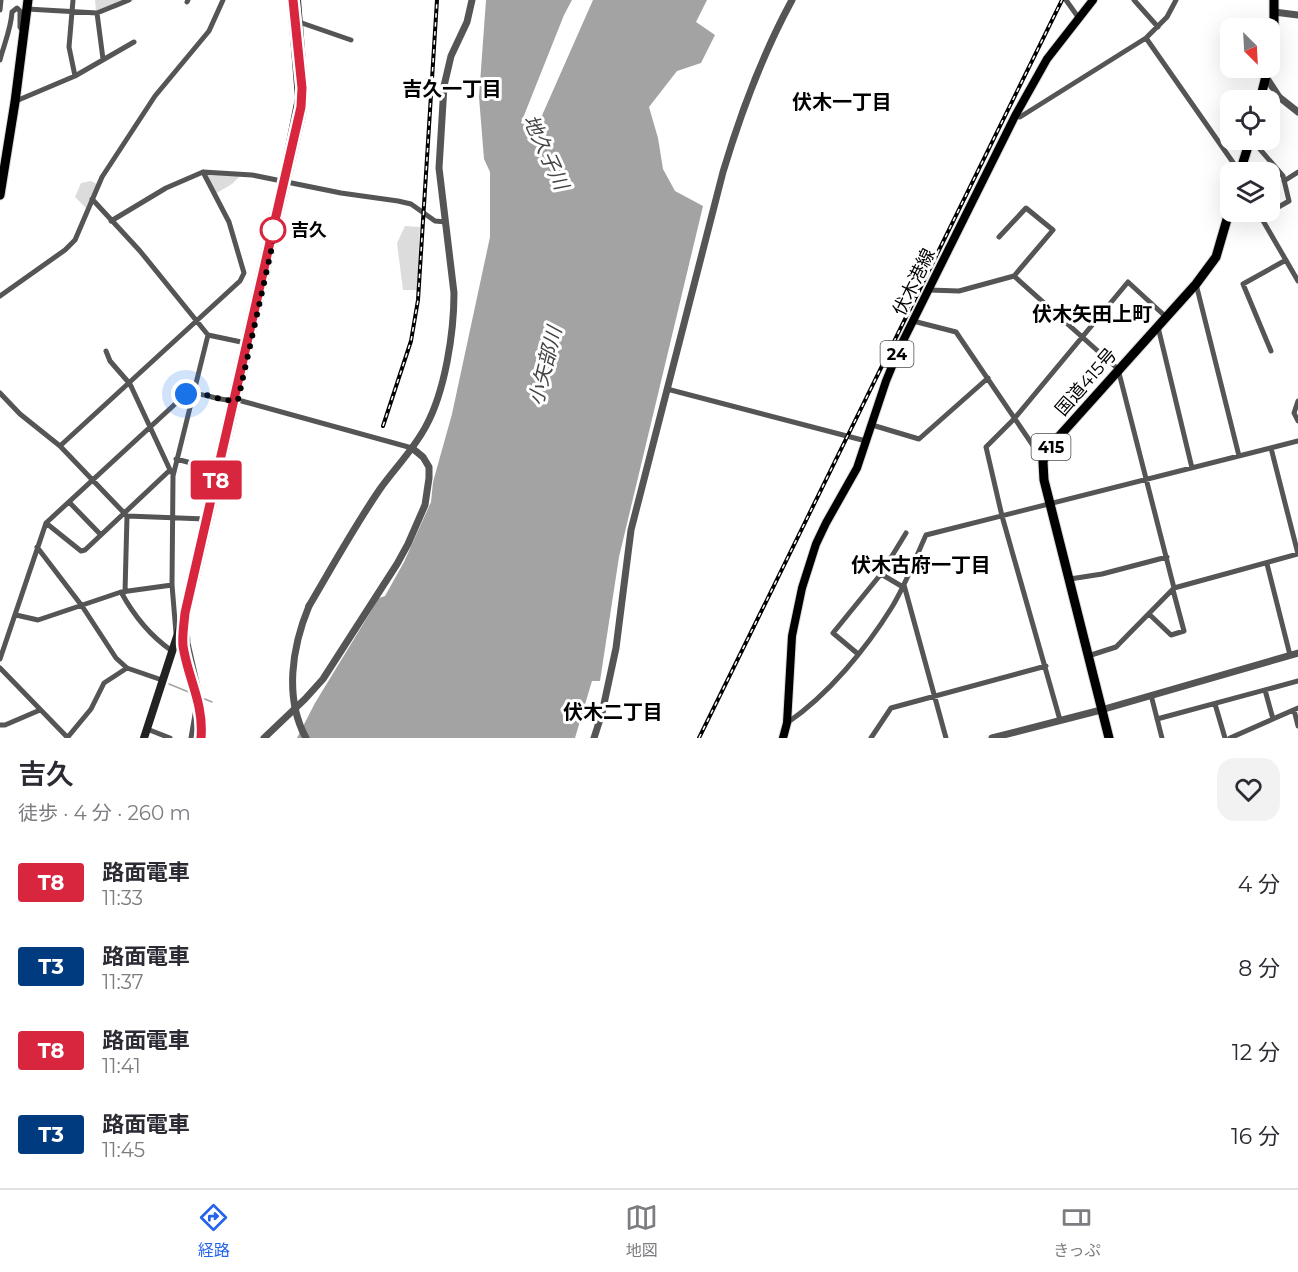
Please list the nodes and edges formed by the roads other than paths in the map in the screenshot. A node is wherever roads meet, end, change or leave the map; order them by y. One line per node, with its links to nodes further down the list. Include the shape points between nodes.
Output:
1 (1, 0): 18 (street)
2 (42, 0): 17 (street)
3 (73, 0): 19 (street)
4 (129, 0): 21 (street)
5 (223, 0): 45 (street, via 209,31 155,96)
6 (291, 0): 42 (main road, via 299,98)
7 (297, 0): 25 (main road)
8 (472, 0): 48 (street, via 444,86 439,168)
9 (792, 0): 70 (street, via 761,62 735,131)
10 (1058, 0): 11 (street)
11 (1066, 0): 23 (street)
12 (1093, 0): 23 (main road, 伏木港線 / 24)
13 (1134, 0): 26 (street)
14 (1176, 0): 26 (street)
15 (1274, 0): 20 (highway)
16 (27, 4): 17 (street); 27 (highway)
17 (40, 8): 19 (street)
18 (0, 10)
19 (72, 11): 21 (street); 33 (street, via 69,47)
20 (1274, 12): 22 (street); 24 (highway)
21 (97, 13): 31 (street)
22 (1298, 15)
23 (1078, 17): 37 (main road, 伏木港線 / 24, via 1047,59)
24 (1274, 18)
25 (299, 22): 29 (street); 42 (main road, via 304,100)
26 (1158, 27): 28 (street)
27 (24, 33): 32 (street, via 17,8 12,12); 35 (highway)
28 (1146, 38): 37 (street, via 1020,117); 39 (street)
29 (351, 40)
30 (135, 42): 31 (street)
31 (103, 59): 33 (street)
32 (0, 60)
33 (75, 76): 35 (street)
34 (1270, 78): 36 (street, via 1279,97)
35 (15, 102): 44 (highway)
36 (1298, 111)
37 (1015, 116): 56 (main road, 伏木港線 / 24)
38 (1260, 150): 43 (street)
39 (1233, 162)
40 (203, 172): 42 (street); 47 (street, via 166,188); 59 (street, via 229,222 244,273)
41 (1298, 172): 43 (street)
42 (285, 181): 48 (street, via 411,204 435,221); 64 (main road)
43 (1284, 181): 46 (street, via 1289,201)
44 (0, 195)
45 (92, 199): 47 (street); 57 (street, via 75,240)
46 (1280, 205)
47 (111, 221): 59 (street)
48 (446, 222): 82 (street, via 454,293 451,338 427,426)
49 (1226, 222): 55 (highway, 国道415号 / 415, via 1216,257)
50 (1264, 222): 52 (street)
51 (999, 237): 53 (street, via 1026,208 1053,230)
52 (1286, 260): 54 (street); 66 (street, via 1243,284)
53 (1014, 276): 56 (street, via 959,291); 63 (street)
54 (1298, 281)
55 (1196, 284): 58 (highway, 国道415号 / 415); 85 (street)
56 (929, 290): 60 (main road, 伏木港線 / 24)
57 (0, 296)
58 (1165, 316): 61 (highway, 国道415号 / 415); 63 (street, via 1128,282)
59 (197, 321): 62 (street); 69 (street)
60 (914, 321): 68 (street, via 956,332); 77 (main road, 伏木港線 / 24, via 888,375)
61 (1157, 326): 67 (highway, 国道415号 / 415); 87 (street)
62 (208, 334): 64 (street); 71 (street)
63 (1083, 337): 67 (street); 75 (street)
64 (248, 344): 73 (main road)
65 (106, 351): 69 (street)
66 (1271, 351)
67 (1118, 369): 84 (highway, 国道415号 / 415); 91 (street)
68 (988, 378): 75 (street); 77 (street, via 919,439)
69 (130, 384): 78 (street); 81 (street)
70 (667, 389): 79 (street); 146 (street, via 631,530 616,648)
71 (193, 392): 73 (street); 78 (street); 86 (street)
72 (0, 393): 81 (street)
73 (234, 401): 82 (street); 88 (main road)
74 (1298, 401): 76 (street, via 1294,413)
75 (1014, 419): 84 (street, via 1034,447); 95 (street, via 986,447)
76 (1298, 421)
77 (872, 425): 79 (main road, 伏木港線 / 24)
78 (151, 426): 89 (street); 90 (street)
79 (866, 441): 136 (main road, 伏木港線 / 24, via 857,468 816,544 802,588 792,636)
80 (1298, 441): 83 (street)
81 (60, 446): 90 (street)
82 (412, 448): 144 (street, via 429,467 429,478 425,505 408,544 322,678); 145 (street, bridge, via 356,526 309,606 292,670 294,702)
83 (1271, 448): 85 (street); 103 (street, via 1298,554)
84 (1046, 452): 93 (highway, 415, via 1042,462)
85 (1239, 456): 87 (street)
86 (176, 459): 88 (street); 89 (street)
87 (1192, 468): 91 (street)
88 (218, 470): 97 (main road)
89 (172, 473): 94 (street); 96 (street)
90 (92, 480): 92 (street); 94 (street)
91 (1147, 480): 93 (street); 102 (street)
92 (69, 501): 98 (street); 100 (street)
93 (1051, 504): 95 (street); 105 (highway, 415)
94 (125, 515): 96 (street); 100 (street); 109 (street)
95 (1002, 516): 107 (street, via 926,535); 121 (street)
96 (173, 517): 97 (street); 106 (street)
97 (207, 520): 110 (main road); 114 (main road)
98 (46, 523): 100 (street, via 81,551); 101 (street)
99 (906, 532): 104 (street)
100 (101, 535)
101 (37, 547): 111 (street); 113 (street)
102 (1167, 557): 105 (street); 108 (street)
103 (1267, 564): 108 (street); 118 (street)
104 (881, 574): 107 (street); 117 (street, via 833,633)
105 (1070, 579): 119 (highway, 415)
106 (172, 585): 109 (street); 115 (street)
107 (904, 586): 117 (street); 128 (street)
108 (1174, 589): 112 (street); 112 (street, via 1184,631 1171,635)
109 (123, 592): 111 (street); 116 (street, via 134,616)
110 (190, 601): 114 (main road); 143 (street, via 188,643 199,691)
111 (82, 606): 113 (street, via 38,621); 123 (street, via 116,658)
112 (1149, 614): 119 (street, via 1116,647)
113 (16, 615): 120 (street)
114 (180, 624): 115 (main road)
115 (177, 635): 116 (main road)
116 (172, 651): 124 (main road)
117 (858, 654): 136 (street, via 806,710)
118 (1294, 654): 127 (street)
119 (1088, 656): 132 (highway, 415)
120 (0, 659)
121 (1046, 666): 128 (street); 135 (street)
122 (0, 668): 131 (street)
123 (127, 668): 124 (street); 140 (street, via 104,683 92,709)
124 (162, 680): 139 (main road)
125 (1298, 681): 126 (street)
126 (1265, 690): 129 (street); 134 (street)
127 (1151, 695): 132 (street); 133 (street)
128 (935, 698): 148 (street, via 891,708); 149 (street)
129 (1215, 704): 133 (street); 153 (street)
130 (1296, 709): 134 (street); 138 (street)
131 (40, 710): 137 (street); 140 (street)
132 (1101, 710): 135 (street); 151 (highway, 415)
133 (1157, 718): 152 (street)
134 (1273, 719): 154 (street)
135 (1060, 720): 150 (street)
136 (787, 723): 147 (main road, 伏木港線 / 24)
137 (0, 725)
138 (1298, 726)
139 (147, 729): 141 (main road); 142 (street)
140 (67, 738)
141 (144, 738)
142 (170, 738)
143 (191, 738)
144 (264, 738)
145 (306, 738)
146 (594, 738)
147 (783, 738)
148 (871, 738)
149 (946, 738)
150 (992, 738)
151 (1108, 738)
152 (1162, 738)
153 (1225, 738)
154 (1230, 738)

